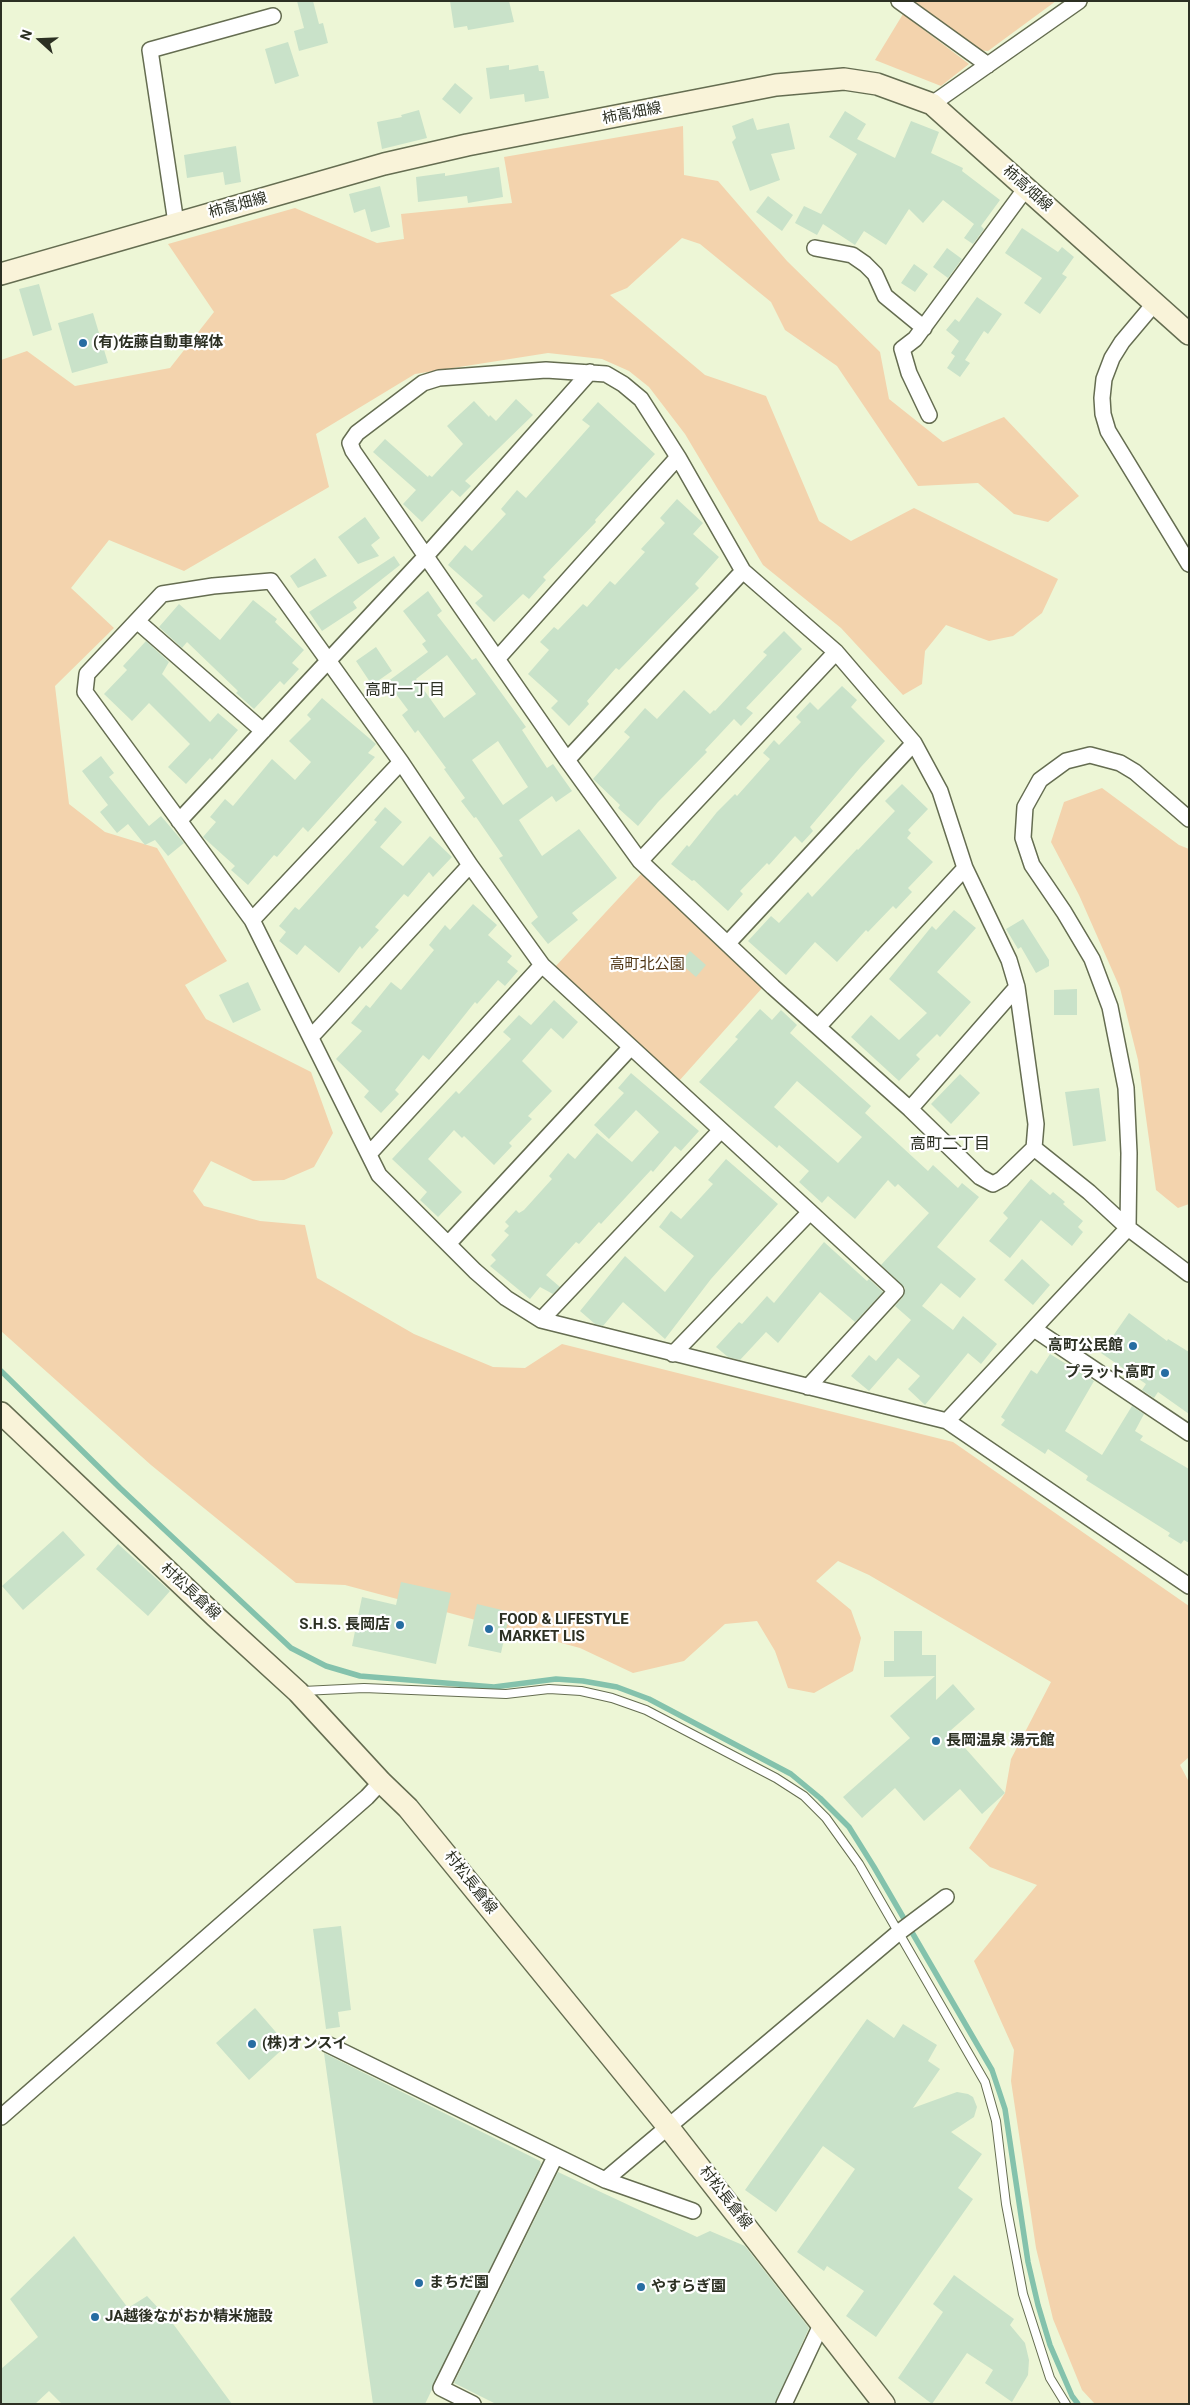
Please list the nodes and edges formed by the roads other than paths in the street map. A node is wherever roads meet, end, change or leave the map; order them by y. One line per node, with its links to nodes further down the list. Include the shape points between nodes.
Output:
1 (899, 1): 4 (street)
2 (1079, 1): 4 (street)
3 (273, 16): 7 (street, via 150,50)
4 (988, 65): 5 (street)
5 (932, 104): 6 (main road, 柿高畑線); 7 (main road, 柿高畑線, via 877,84 844,79 776,85 467,144)
6 (1026, 188): 10 (main road, 柿高畑線); 11 (street)
7 (176, 223): 9 (main road, 柿高畑線)
8 (815, 248): 11 (street, via 852,255 865,264 876,274 885,296)
9 (1, 274)
10 (1154, 304): 12 (main road, 柿高畑線); 17 (street, via 1112,358 1104,379 1103,414 1108,431)
11 (924, 328): 14 (street, via 902,349 909,373)
12 (1189, 334)
13 (590, 372): 15 (street, via 606,374 640,399); 16 (street); 16 (street, via 546,370 439,378 423,383 358,433 350,443 353,451)
14 (929, 415)
15 (678, 457): 18 (street); 21 (street)
16 (425, 557): 21 (street); 22 (street)
17 (1189, 564)
18 (743, 571): 20 (street); 25 (street)
19 (137, 621): 22 (street, via 162,594 271,581); 23 (street); 28 (street, via 87,674 85,692)
20 (836, 652): 24 (street); 29 (street)
21 (498, 658): 25 (street)
22 (328, 661): 23 (street); 26 (street)
23 (263, 731): 28 (street)
24 (914, 743): 31 (street, via 940,792); 33 (street)
25 (567, 760): 29 (street)
26 (401, 762): 30 (street); 32 (street)
27 (1189, 819): 44 (street, via 1135,772 1120,763 1090,755 1066,761 1040,780 1025,807 1023,838 1032,865 1092,959 1110,1007 1126,1088)
28 (179, 821): 32 (street)
29 (640, 861): 33 (street)
30 (470, 865): 34 (street); 37 (street)
31 (965, 868): 35 (street, via 1009,960); 36 (street)
32 (252, 920): 37 (street)
33 (728, 943): 36 (street)
34 (542, 965): 38 (street); 42 (street)
35 (1017, 986): 39 (street); 41 (street, via 1036,1124)
36 (818, 1027): 39 (street)
37 (311, 1037): 42 (street)
38 (631, 1047): 40 (street); 45 (street)
39 (910, 1109): 41 (street, via 980,1177 993,1184)
40 (721, 1130): 43 (street); 47 (street)
41 (1034, 1148): 44 (street)
42 (369, 1154): 45 (street, via 379,1175)
43 (810, 1212): 49 (street); 50 (street, via 896,1291)
44 (1128, 1228): 46 (street); 48 (street)
45 (448, 1244): 47 (street, via 506,1298)
46 (1189, 1274)
47 (541, 1320): 49 (street)
48 (1034, 1329): 52 (street); 53 (street)
49 (673, 1354): 50 (street)
50 (808, 1387): 52 (street)
51 (1, 1413): 55 (main road, 村松長倉線)
52 (947, 1422): 54 (street)
53 (1189, 1433)
54 (1189, 1586)
55 (298, 1692): 56 (main road, 村松長倉線); 58 (lane, via 364,1688 506,1694 549,1689 589,1693 646,1710 804,1796 826,1818 860,1864)
56 (381, 1782): 60 (street); 61 (main road, 村松長倉線, via 408,1808 459,1868)
57 (946, 1897): 58 (street)
58 (898, 1933): 61 (street); 69 (lane, via 985,2082 996,2121 1006,2204 1023,2294 1050,2378)
59 (327, 2044): 62 (street)
60 (1, 2117)
61 (669, 2128): 63 (street); 65 (main road, 村松長倉線)
62 (555, 2157): 63 (street); 66 (street, via 441,2388)
63 (605, 2180): 64 (street)
64 (693, 2211)
65 (822, 2323): 67 (street); 68 (main road, 村松長倉線)
66 (473, 2404)
67 (784, 2404)
68 (884, 2404)
69 (1066, 2404)

